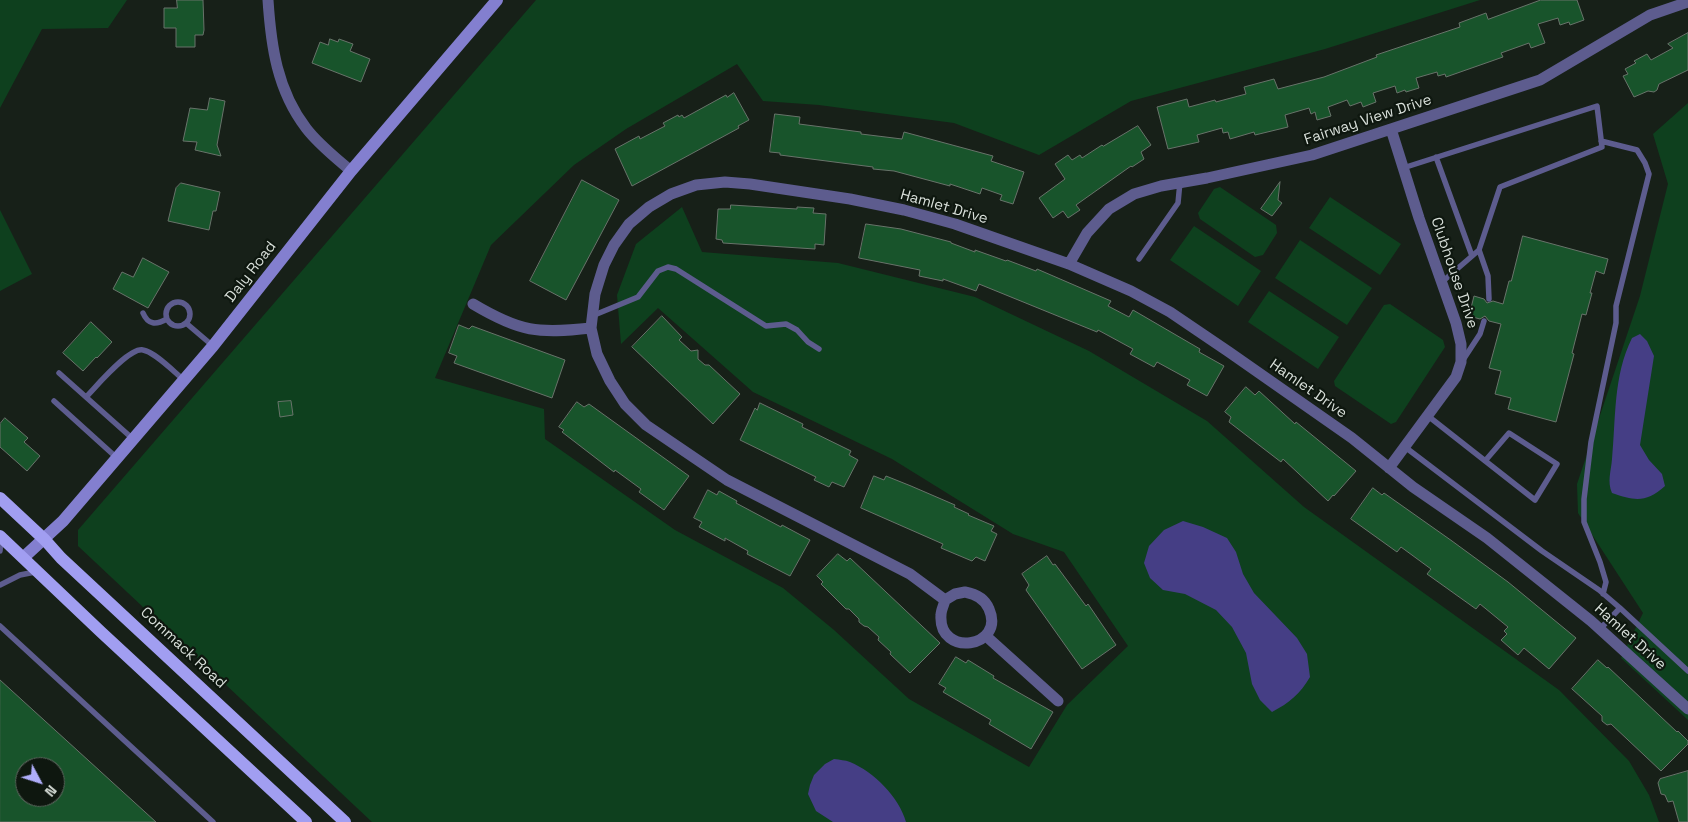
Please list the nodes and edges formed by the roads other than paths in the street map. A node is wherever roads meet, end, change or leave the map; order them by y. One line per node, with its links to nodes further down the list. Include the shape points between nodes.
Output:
1 (268, 0): 8 (street, via 277,71 289,103 306,129)
2 (497, 0): 8 (main road, Daly Road)
3 (1688, 2): 4 (street, Fairway View Drive, via 1650,15 1540,80)
4 (1391, 129): 7 (street, Clubhouse Drive); 9 (street, Fairway View Drive, via 1312,155)
5 (1601, 141): 6 (lane, via 1597,106); 10 (lane, via 1602,147 1500,187); 42 (lane, via 1637,150 1649,174 1616,306 1616,323 1591,442 1584,499 1584,522 1606,582)
6 (1436, 157): 7 (lane); 11 (lane)
7 (1404, 168): 14 (street, Clubhouse Drive)
8 (351, 171): 22 (main road, Daly Road)
9 (1180, 182): 12 (lane, via 1178,204); 13 (street, Fairway View Drive, via 1134,194 1109,209 1087,233)
10 (1479, 250): 11 (lane); 15 (lane, via 1488,276)
11 (1472, 256): 14 (lane)
12 (1139, 260)
13 (1069, 264): 20 (street, Hamlet Drive, via 955,224 904,210 750,184 696,185 671,194 629,224 604,265 595,294); 34 (street, Hamlet Drive, via 1170,312)
14 (1442, 282): 24 (street, Clubhouse Drive, via 1462,344)
15 (1489, 299)
16 (473, 304): 20 (street, via 517,326 537,331 558,332)
17 (143, 313): 18 (lane, via 145,319 153,324)
18 (167, 320): 21 (lane, via 175,326); 21 (lane, via 168,306 178,301 188,307 190,316)
19 (1484, 321): 24 (lane, via 1480,334)
20 (592, 322): 23 (lane, via 638,297 658,272 668,267 766,326 786,324); 43 (street, Hamlet Drive, via 596,354 610,381 625,404 646,425 727,480 910,574)
21 (186, 323): 22 (lane)
22 (213, 346): 26 (main road, Daly Road)
23 (819, 349)
24 (1461, 362): 29 (street, Clubhouse Drive, via 1456,377)
25 (59, 373): 27 (lane)
26 (184, 380): 27 (lane, via 154,355 137,350); 30 (main road, Daly Road)
27 (86, 397): 30 (lane)
28 (54, 401): 32 (lane)
29 (1428, 416): 31 (street, Clubhouse Drive); 33 (lane)
30 (133, 439): 32 (main road, Daly Road)
31 (1405, 447): 34 (street, Clubhouse Drive); 42 (lane)
32 (118, 458): 37 (main road, Daly Road)
33 (1485, 461): 33 (lane, via 1535,500 1557,464 1509,433)
34 (1389, 468): 46 (street, Hamlet Drive, via 1487,538)
35 (0, 498): 37 (main road, Commack Road)
36 (0, 536): 38 (lane); 39 (main road)
37 (45, 540): 39 (main road, Daly Road); 53 (main road, Commack Road)
38 (0, 551)
39 (24, 558): 40 (main road)
40 (38, 571): 41 (lane); 52 (main road)
41 (0, 585)
42 (1603, 594): 44 (lane)
43 (946, 600): 47 (street, via 965,592 982,599 992,616); 47 (street, via 941,614 942,628 949,637 962,644 979,641)
44 (1620, 608): 46 (lane); 48 (lane)
45 (0, 626): 51 (lane)
46 (1600, 629): 50 (street, Hamlet Drive)
47 (986, 636): 49 (street)
48 (1688, 671)
49 (1058, 701)
50 (1688, 709)
51 (213, 822)
52 (306, 822)
53 (344, 822)

